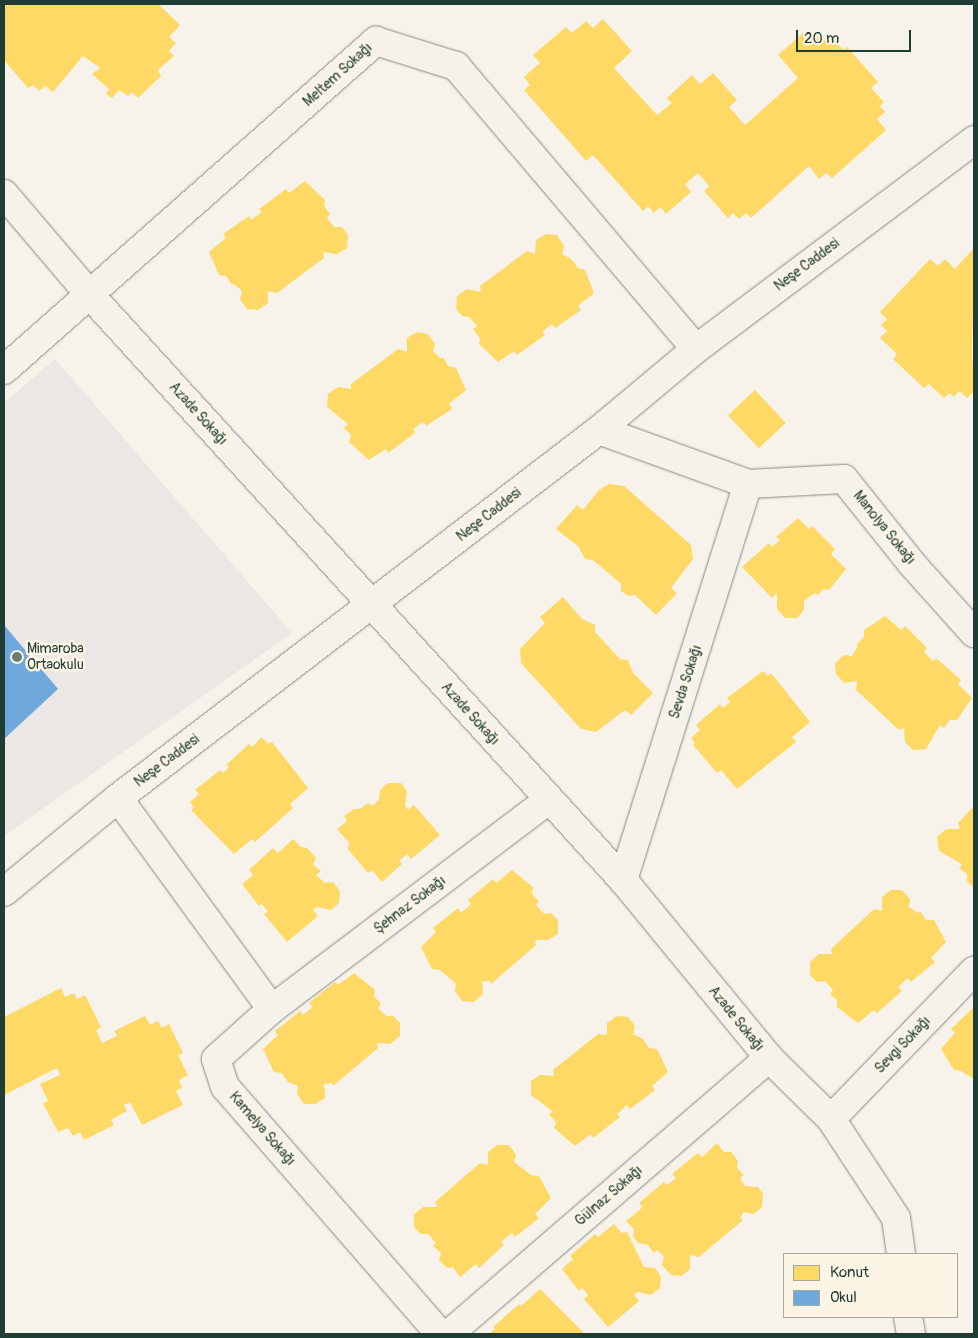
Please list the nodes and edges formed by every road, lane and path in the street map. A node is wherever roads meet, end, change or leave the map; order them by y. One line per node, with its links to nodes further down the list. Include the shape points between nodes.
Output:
1 (974, 140): 4 (street, Neşe Caddesi)
2 (4, 194): 3 (street, Azade Sokağı)
3 (90, 295): 4 (street, Meltem Sokağı, via 376,41 456,66); 5 (street, Meltem Sokağı); 8 (street, Azade Sokağı)
4 (696, 348): 6 (street, Neşe Caddesi)
5 (4, 370)
6 (599, 430): 7 (street, Manolya Sokağı); 8 (street, Neşe Caddesi)
7 (748, 484): 9 (street, Manolya Sokağı, via 844,479 912,564); 12 (street, Sevda Sokağı)
8 (372, 606): 10 (street, Neşe Caddesi); 11 (street, Azade Sokağı)
9 (974, 632)
10 (118, 798): 13 (street, Neşe Caddesi); 15 (street)
11 (548, 800): 12 (street, Azade Sokağı); 15 (street, Şehnaz Sokağı)
12 (623, 880): 16 (street, Azade Sokağı)
13 (4, 892)
14 (974, 971): 17 (street, Sevgi Sokağı)
15 (272, 1009): 20 (street, Kamelya Sokağı, via 216,1059 225,1087)
16 (769, 1058): 17 (street, Azade Sokağı); 21 (street, Gülnaz Sokağı)
17 (831, 1119): 18 (street, Azade Sokağı, via 896,1218)
18 (901, 1253)
19 (908, 1318): 22 (street)
20 (440, 1334)
21 (449, 1334)
22 (911, 1334)

